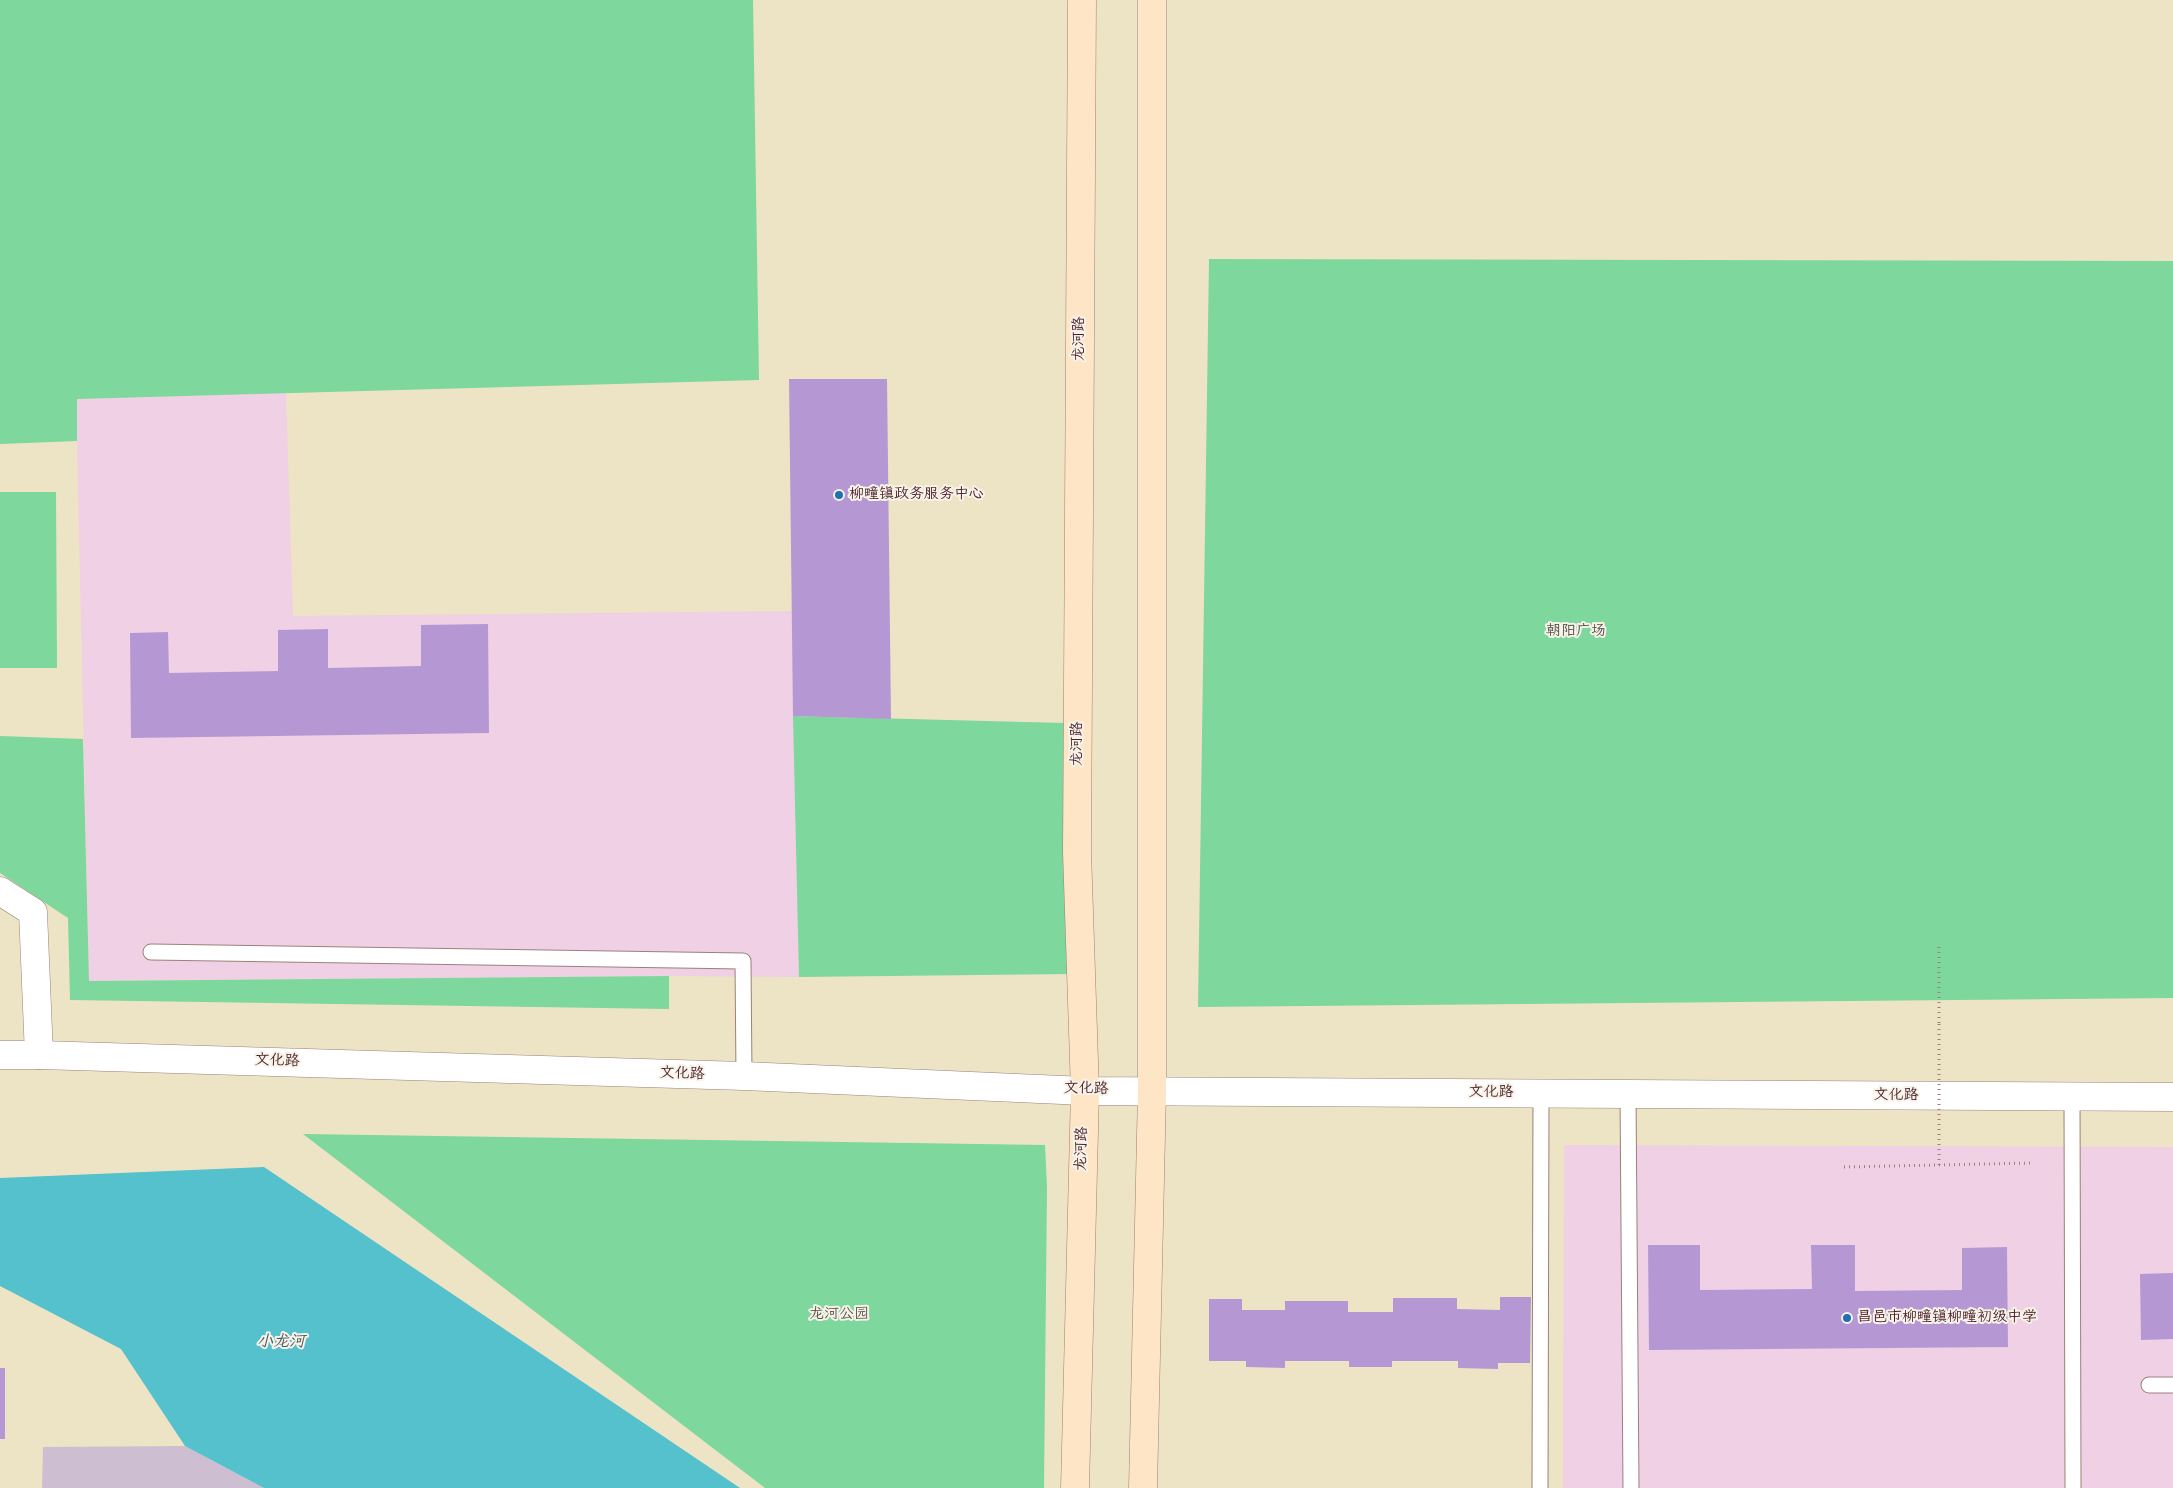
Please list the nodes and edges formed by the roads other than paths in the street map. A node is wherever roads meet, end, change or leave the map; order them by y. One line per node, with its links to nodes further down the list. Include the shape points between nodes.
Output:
1 (1082, 0): 8 (main road, 龙河路, via 1077,852)
2 (1152, 0): 9 (main road)
3 (0, 891): 6 (street, via 33,912)
4 (151, 952): 7 (lane, via 743,962)
5 (0, 1055): 6 (street, 文化路)
6 (39, 1055): 7 (street, 文化路)
7 (744, 1076): 8 (street, 文化路)
8 (1084, 1090): 9 (street, 文化路); 16 (main road, 龙河路)
9 (1152, 1091): 10 (street, 文化路); 17 (main road)
10 (1541, 1094): 11 (street, 文化路); 18 (lane)
11 (1628, 1094): 13 (street, 文化路); 19 (lane)
12 (2173, 1096): 13 (street, 文化路)
13 (2072, 1097): 20 (lane)
14 (2149, 1385): 15 (lane)
15 (2173, 1385)
16 (1075, 1488)
17 (1143, 1488)
18 (1540, 1488)
19 (1631, 1488)
20 (2073, 1488)

